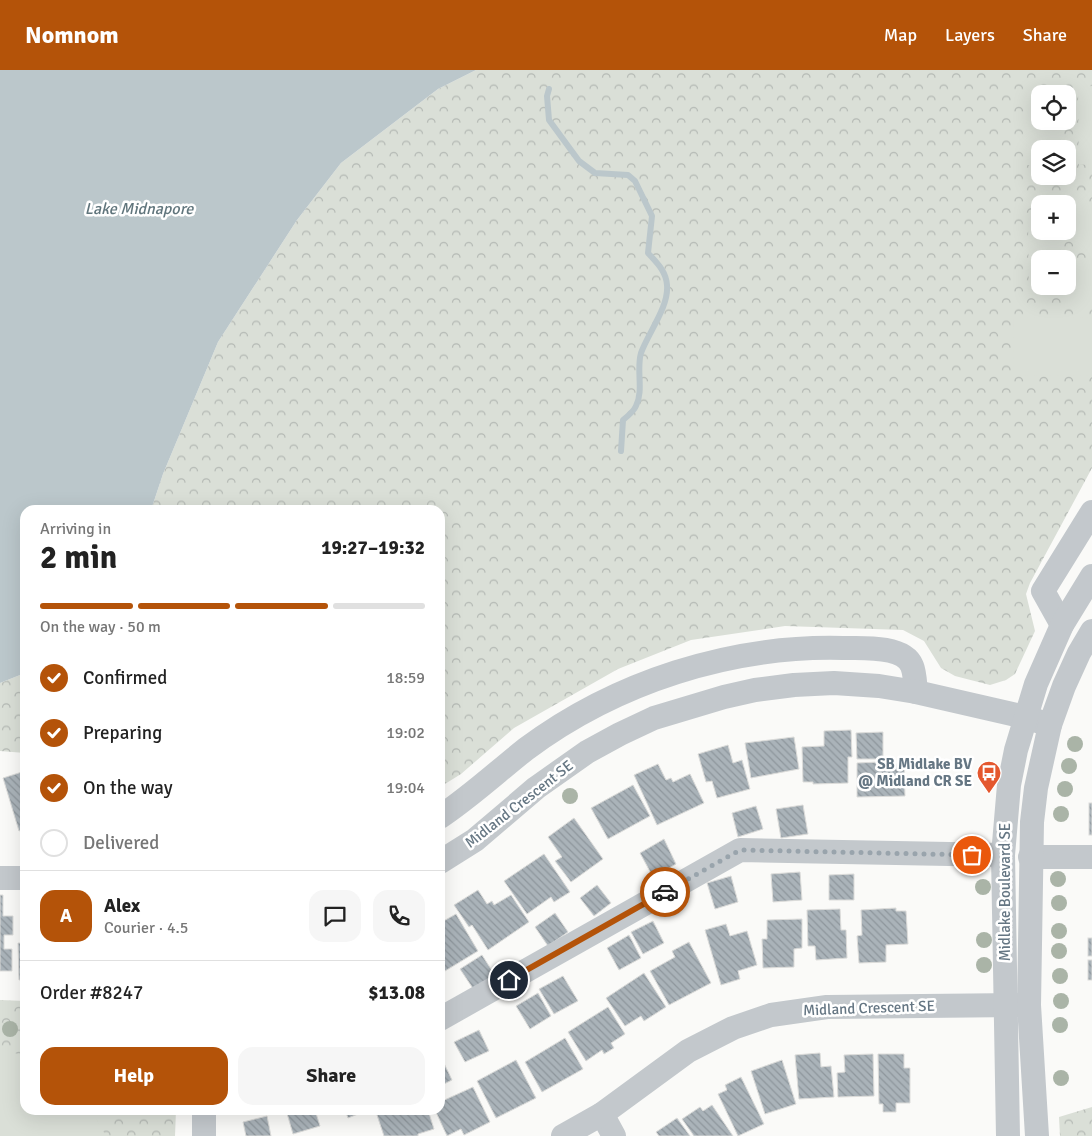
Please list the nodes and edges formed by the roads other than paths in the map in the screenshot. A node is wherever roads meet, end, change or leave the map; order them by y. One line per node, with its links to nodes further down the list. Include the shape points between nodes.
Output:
1 (1092, 512): 3 (street, via 1043,591)
2 (1092, 576): 3 (street, Midlake Boulevard SE)
3 (1062, 625): 6 (street, Midlake Boulevard SE)
4 (1092, 632): 7 (street, Midlake Boulevard SE, via 1078,653)
5 (916, 692): 6 (street, Midland Crescent SE); 8 (street, via 908,658 895,651 830,647 780,650 709,663 643,684 574,718 526,749); 12 (street, Midland Crescent SE, via 834,683 794,685 724,697 654,718 587,752 536,788 475,840)
6 (1025, 717): 7 (street, Midland Crescent SE); 9 (street, Midlake Boulevard SE, via 1009,785)
7 (1050, 725): 11 (street, Midlake Boulevard SE, via 1036,788)
8 (445, 814)
9 (1003, 855): 15 (street, Midlake Boulevard SE); 17 (street, via 740,850)
10 (1092, 856): 11 (street)
11 (1030, 857): 16 (street, Midlake Boulevard SE)
12 (445, 859)
13 (0, 878): 14 (street)
14 (20, 878)
15 (1006, 1005): 16 (street, Midland Crescent SE); 18 (street, Midland Crescent SE, via 827,1007 771,1015 733,1028 688,1051); 21 (street, Midlake Boulevard SE)
16 (1029, 1005): 22 (street, Midlake Boulevard SE)
17 (445, 1016)
18 (602, 1114): 19 (street, Midland Crescent SE); 20 (street)
19 (563, 1136)
20 (614, 1136)
21 (1008, 1136)
22 (1037, 1136)

